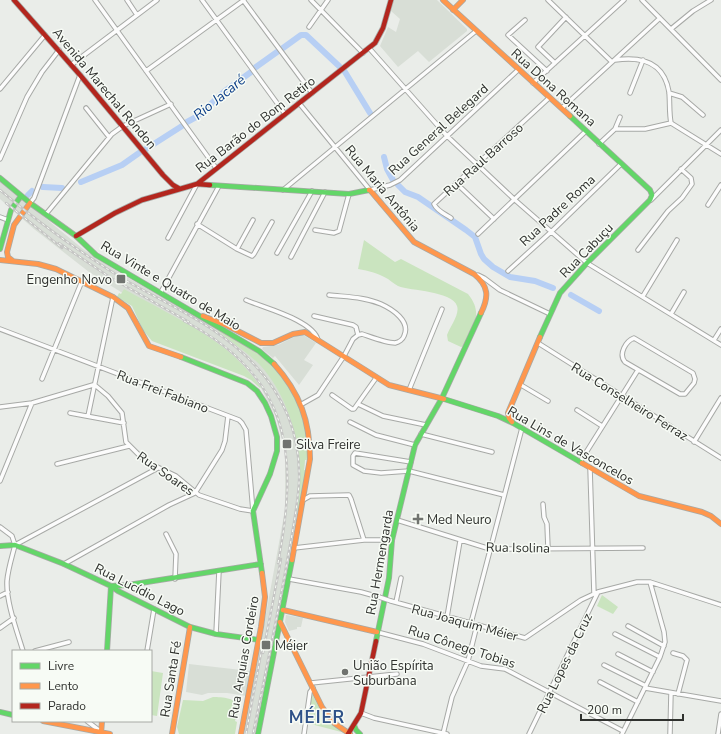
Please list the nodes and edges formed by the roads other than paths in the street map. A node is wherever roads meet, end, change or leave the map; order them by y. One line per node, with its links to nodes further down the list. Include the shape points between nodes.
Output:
1 (14, 0): 27 (main road, Avenida Marechal Rondon)
2 (95, 0): 24 (street)
3 (127, 0): 18 (street)
4 (157, 0): 18 (street)
5 (202, 0): 21 (street)
6 (244, 0): 21 (street); 46 (street)
7 (311, 0): 16 (street)
8 (328, 0): 16 (street)
9 (391, 0): 29 (main road, Rua Barão do Bom Retiro, via 379,37)
10 (443, 0): 17 (main road, Rua Dona Romana)
11 (463, 0): 17 (main road)
12 (548, 0): 19 (street)
13 (624, 0): 28 (street)
14 (642, 0): 20 (street)
15 (711, 0): 25 (street)
16 (321, 9): 23 (street); 32 (street)
17 (454, 10): 26 (main road, Rua Dona Romana)
18 (137, 15): 24 (street)
19 (566, 17): 28 (street); 36 (street, via 538,47)
20 (660, 18): 25 (street); 31 (street)
21 (217, 20): 39 (street); 54 (street)
22 (525, 20): 40 (street, via 508,35)
23 (309, 27)
24 (118, 30): 37 (street); 39 (street)
25 (672, 30): 42 (street)
26 (476, 31): 38 (main road, Rua Dona Romana); 45 (street)
27 (45, 34): 30 (main road, Avenida Marechal Rondon); 44 (street)
28 (585, 36): 35 (street); 36 (street)
29 (369, 48): 32 (main road, Rua Barão do Bom Retiro); 45 (street)
30 (59, 50): 37 (main road, Avenida Marechal Rondon); 68 (street, via 27,97)
31 (624, 51): 33 (street); 35 (street)
32 (363, 53): 46 (main road, Rua Barão do Bom Retiro)
33 (628, 58): 34 (street); 35 (street)
34 (643, 60): 47 (street); 48 (street, via 660,70)
35 (613, 61): 53 (street)
36 (555, 64): 40 (street)
37 (71, 65): 41 (main road, Avenida Marechal Rondon)
38 (518, 70): 43 (main road, Rua Dona Romana); 62 (street, Rua General Belegard)
39 (146, 71): 51 (street)
40 (547, 71): 43 (street)
41 (80, 75): 58 (main road, Avenida Marechal Rondon); 89 (street)
42 (721, 80)
43 (533, 83): 49 (main road, Rua Dona Romana)
44 (0, 89)
45 (405, 89): 62 (street); 66 (street)
46 (312, 93): 50 (main road, Rua Barão do Bom Retiro)
47 (630, 93)
48 (669, 93): 55 (street, via 682,97); 57 (street)
49 (550, 98): 53 (main road, Rua Dona Romana); 70 (street, Rua Raul Barroso)
50 (299, 103): 54 (main road, Rua Barão do Bom Retiro); 66 (street, Rua Maria Antônia)
51 (170, 104): 58 (street); 71 (street)
52 (86, 108): 63 (street)
53 (562, 108): 61 (main road, Rua Dona Romana)
54 (285, 114): 71 (main road, Rua Barão do Bom Retiro)
55 (704, 115)
56 (620, 117): 59 (street)
57 (671, 123): 59 (street, via 652,128); 65 (street)
58 (123, 126): 63 (street); 78 (main road, Avenida Marechal Rondon, via 170,183)
59 (615, 129): 64 (street)
60 (721, 130): 65 (street, Rua Cabuçu)
61 (586, 131): 64 (main road, Rua Dona Romana); 87 (street)
62 (447, 136): 70 (street); 80 (street, Rua General Belegard, via 400,180)
63 (109, 137): 91 (street)
64 (600, 144): 69 (main road, Rua Dona Romana)
65 (706, 145): 67 (street); 72 (street, Rua Cabuçu)
66 (334, 147): 79 (street); 80 (street, Rua Maria Antônia)
67 (721, 154)
68 (0, 159)
69 (621, 164): 81 (main road, Rua Dona Romana); 100 (street, Rua Padre Roma)
70 (477, 165): 74 (street, Rua Raul Barroso); 87 (street)
71 (216, 168): 75 (main road, Rua Barão do Bom Retiro)
72 (681, 169): 82 (street, Rua Cabuçu); 107 (street, via 691,178 692,184)
73 (0, 178): 86 (main road, Rua Vinte e Quatro de Maio)
74 (456, 183): 93 (street, Rua Raul Barroso, via 434,204 440,212); 94 (street)
75 (197, 184): 77 (main road, Rua General Belegard); 78 (main road, Rua Barão do Bom Retiro); 103 (street)
76 (721, 184): 90 (street)
77 (219, 186): 79 (main road, Rua General Belegard); 98 (street)
78 (180, 189): 102 (main road, Rua Barão do Bom Retiro, via 142,200)
79 (283, 190): 83 (main road, Rua General Belegard)
80 (370, 190): 85 (main road, Rua General Belegard); 114 (main road, Rua Maria Antônia, via 414,242)
81 (650, 190): 82 (street); 88 (main road)
82 (661, 190): 88 (street, Rua Cabuçu)
83 (312, 191): 84 (main road, Rua General Belegard); 108 (street)
84 (325, 192): 85 (main road, Rua General Belegard); 109 (street)
85 (349, 194): 99 (street, via 340,231 334,233)
86 (21, 196): 89 (main road, Rua Vinte e Quatro de Maio); 95 (main road, via 11,210)
87 (515, 200): 94 (street); 100 (street)
88 (650, 200): 112 (main road, Rua Cabuçu)
89 (30, 203): 91 (main road, Rua Vinte e Quatro de Maio); 111 (main road, via 16,221 7,249 7,255)
90 (708, 205)
91 (46, 214): 102 (main road, Rua Vinte e Quatro de Maio)
92 (0, 217): 95 (street)
93 (451, 218)
94 (494, 219): 101 (street)
95 (8, 220): 105 (main road)
96 (254, 220): 106 (street)
97 (272, 222): 106 (street, via 253,255)
98 (197, 224): 106 (street); 116 (street)
99 (315, 230)
100 (552, 232): 112 (street); 113 (street, Rua Padre Roma)
101 (478, 234)
102 (76, 236): 116 (main road, Rua Vinte e Quatro de Maio, via 96,255)
103 (168, 238)
104 (677, 240): 119 (street)
105 (0, 249)
106 (237, 249)
107 (638, 250)
108 (277, 253)
109 (291, 257)
110 (1, 261): 111 (main road)
111 (14, 262): 115 (main road, via 56,269)
112 (587, 263): 119 (street); 124 (main road, Rua Cabuçu, via 560,293)
113 (508, 271)
114 (474, 274): 124 (street, Rua Maria Antônia, via 500,290); 145 (main road, via 484,284 487,292 486,303)
115 (82, 281): 120 (main road); 134 (street)
116 (161, 292): 123 (main road, Rua Vinte e Quatro de Maio)
117 (684, 292): 125 (street)
118 (329, 295): 129 (street, via 370,300 381,304 402,318 406,330 402,340 395,343)
119 (643, 296): 125 (street)
120 (113, 297): 136 (street); 181 (main road, via 128,308 149,346 247,383 257,391 265,403 277,437 277,451 270,474)
121 (246, 300): 130 (street, via 300,321 315,331)
122 (442, 309): 142 (street)
123 (194, 312): 130 (main road, Rua Lins de Vasconcelos, via 267,345 295,332 309,334); 149 (main road, Rua Vinte e Quatro de Maio, via 268,357 287,378)
124 (550, 314): 132 (main road, Rua Cabuçu)
125 (671, 314): 131 (street)
126 (314, 316): 129 (street, via 353,325)
127 (0, 329): 134 (street, Rua Frei Fabiano)
128 (721, 329): 131 (street)
129 (358, 335): 135 (street)
130 (318, 340): 135 (main road, Rua Lins de Vasconcelos)
131 (714, 340): 133 (street)
132 (538, 343): 141 (main road, Rua Cabuçu); 144 (street, Rua Conselheiro Ferraz)
133 (721, 345)
134 (54, 350): 136 (street, Rua Frei Fabiano); 139 (street)
135 (344, 356): 138 (main road, Rua Lins de Vasconcelos); 149 (street, via 318,395)
136 (98, 366): 140 (street); 156 (street, Rua Frei Fabiano)
137 (638, 370): 137 (street, via 683,395 695,379 693,373 634,338 629,340 621,355 625,362); 144 (street)
138 (376, 378): 142 (main road, Rua Lins de Vasconcelos, via 389,385); 150 (street)
139 (42, 379)
140 (94, 385): 148 (street); 155 (street); 159 (street, Rua Soares, via 117,406)
141 (521, 385): 147 (street); 154 (main road, Rua Cabuçu)
142 (409, 390): 145 (main road, Rua Lins de Vasconcelos)
143 (332, 395): 150 (street, via 352,409)
144 (621, 396): 162 (street); 165 (street, Rua Conselheiro Ferraz)
145 (442, 398): 157 (main road, Rua Lins de Vasconcelos); 161 (main road, Rua Hermengarda)
146 (721, 398): 165 (street)
147 (548, 401)
148 (32, 403): 151 (street); 176 (street)
149 (303, 403): 179 (main road, Rua Vinte e Quatro de Maio, via 308,423 310,453)
150 (358, 404): 161 (street, via 383,416)
151 (0, 407)
152 (577, 410): 162 (street)
153 (70, 413): 155 (street)
154 (508, 413): 157 (main road, via 505,416); 160 (main road)
155 (88, 416): 159 (street)
156 (228, 416): 177 (street, via 222,450); 181 (street, Rua Frei Fabiano, via 242,423 246,430)
157 (498, 416): 160 (main road, Rua Lins de Vasconcelos)
158 (350, 422): 166 (street, via 376,435)
159 (124, 423): 167 (street, Rua Soares, via 126,442)
160 (513, 423): 163 (main road, Rua Lins de Vasconcelos)
161 (426, 425): 164 (main road, Rua Hermengarda)
162 (602, 426): 171 (street)
163 (522, 428): 171 (main road, Rua Lins de Vasconcelos); 178 (street)
164 (421, 434): 166 (main road, Rua Hermengarda); 168 (street)
165 (694, 442): 169 (street, Rua Conselheiro Ferraz)
166 (415, 445): 170 (main road, Rua Hermengarda)
167 (129, 446): 172 (street); 173 (street, Rua Soares)
168 (492, 452)
169 (721, 458)
170 (411, 462): 175 (main road, Rua Hermengarda); 175 (street, via 358,453 353,456 353,465 364,471)
171 (580, 462): 174 (main road, Rua Lins de Vasconcelos)
172 (57, 464)
173 (158, 468): 177 (street, Rua Soares, via 176,476); 189 (street)
174 (590, 468): 183 (main road, Rua Lins de Vasconcelos, via 639,496 702,512); 193 (street)
175 (409, 471): 178 (street); 182 (main road, Rua Hermengarda)
176 (0, 480)
177 (195, 493): 181 (street, Rua Soares); 196 (street)
178 (504, 495): 195 (street)
179 (303, 500): 186 (street, via 310,496 348,495); 191 (main road, Rua Vinte e Quatro de Maio)
180 (543, 504): 192 (street)
181 (253, 511): 197 (main road, Rua Arquias Cordeiro)
182 (397, 520): 187 (main road, Rua Hermengarda); 188 (street, Rua Isolina)
183 (721, 524)
184 (0, 527): 189 (street, via 12,536)
185 (166, 534): 200 (street, via 176,554)
186 (364, 540): 187 (street); 191 (street)
187 (392, 540): 220 (main road, Rua Hermengarda, via 391,567)
188 (460, 541): 195 (street, Rua Isolina); 212 (street)
189 (15, 545): 190 (main road); 196 (main road, Rua Lucídio Lago); 204 (street, via 7,580)
190 (0, 546)
191 (294, 548): 201 (main road, Rua Vinte e Quatro de Maio)
192 (548, 548): 193 (street, Rua Isolina); 195 (street, Rua Isolina)
193 (593, 548): 194 (street, Rua Isolina); 206 (street)
194 (643, 548)
195 (490, 549): 215 (street)
196 (64, 564): 203 (main road, Rua Lucídio Lago)
197 (262, 564): 198 (main road); 223 (main road, Rua Arquias Cordeiro, via 265,597)
198 (219, 571): 200 (main road); 221 (street)
199 (401, 578): 208 (street)
200 (175, 579): 203 (main road)
201 (289, 579): 208 (street, Rua Joaquim Méier, bridge, via 361,592); 211 (main road, Rua Vinte e Quatro de Maio)
202 (650, 582): 205 (street, Rua Joaquim Méier, via 637,582); 209 (street, Rua Joaquim Méier); 225 (street, via 664,632)
203 (111, 586): 210 (main road, Rua Lucídio Lago); 228 (main road)
204 (8, 592): 207 (street); 213 (street)
205 (598, 592): 206 (street, Rua Joaquim Méier); 241 (street, Rua Lopes da Cruz)
206 (594, 594): 216 (street, Rua Joaquim Méier, via 571,606 525,638)
207 (0, 596)
208 (393, 602): 212 (street, Rua Joaquim Méier)
209 (721, 605)
210 (154, 610): 218 (main road, Rua Lucídio Lago); 229 (street)
211 (283, 610): 214 (main road, Rua Vinte e Quatro de Maio); 220 (main road, Rua Cônego Tobias)
212 (447, 617): 215 (street, Rua Joaquim Méier)
213 (14, 618): 219 (street); 226 (street)
214 (280, 622): 239 (main road); 259 (main road, Rua Vinte e Quatro de Maio)
215 (470, 623): 216 (street, Rua Joaquim Méier)
216 (477, 625): 233 (street)
217 (628, 626): 225 (street)
218 (190, 627): 221 (main road, Rua Lucídio Lago); 257 (main road, Rua Santa Fé)
219 (0, 628)
220 (378, 632): 233 (street, Rua Cônego Tobias, via 423,644); 237 (main road, Rua Hermengarda)
221 (216, 634): 223 (main road, Rua Lucídio Lago)
222 (615, 634): 232 (street)
223 (259, 640): 258 (main road, Rua Arquias Cordeiro)
224 (69, 642): 227 (street)
225 (664, 646): 232 (street)
226 (23, 650)
227 (39, 650)
228 (107, 650)
229 (147, 650)
230 (674, 653): 243 (street, via 687,660)
231 (618, 654): 235 (street)
232 (660, 658): 235 (street)
233 (468, 661): 241 (street, Rua Cônego Tobias, via 486,668 505,669); 263 (street, via 452,697)
234 (604, 665): 240 (street)
235 (653, 672): 240 (street)
236 (396, 674): 237 (street)
237 (369, 678): 239 (street); 247 (main road, Rua Hermengarda)
238 (600, 682): 245 (street)
239 (312, 685): 260 (street); 261 (main road, via 325,713)
240 (645, 687): 242 (street); 245 (street)
241 (549, 692): 255 (street, Rua Cônego Tobias); 264 (street, Rua Lopes da Cruz)
242 (671, 693): 243 (street); 265 (street)
243 (678, 694): 244 (street)
244 (721, 701)
245 (638, 702): 255 (street)
246 (0, 712): 249 (main road)
247 (361, 713): 253 (main road, Rua Hermengarda); 263 (street)
248 (721, 714): 266 (street)
249 (12, 715)
250 (48, 722): 254 (main road)
251 (88, 722): 254 (street)
252 (102, 722): 254 (main road)
253 (354, 725): 261 (main road, Rua Hermengarda); 262 (main road)
254 (101, 733): 256 (main road)
255 (623, 733)
256 (110, 734)
257 (172, 734)
258 (241, 734)
259 (258, 734)
260 (304, 734)
261 (349, 734)
262 (360, 734)
263 (444, 734)
264 (529, 734)
265 (670, 734)
266 (718, 734)

